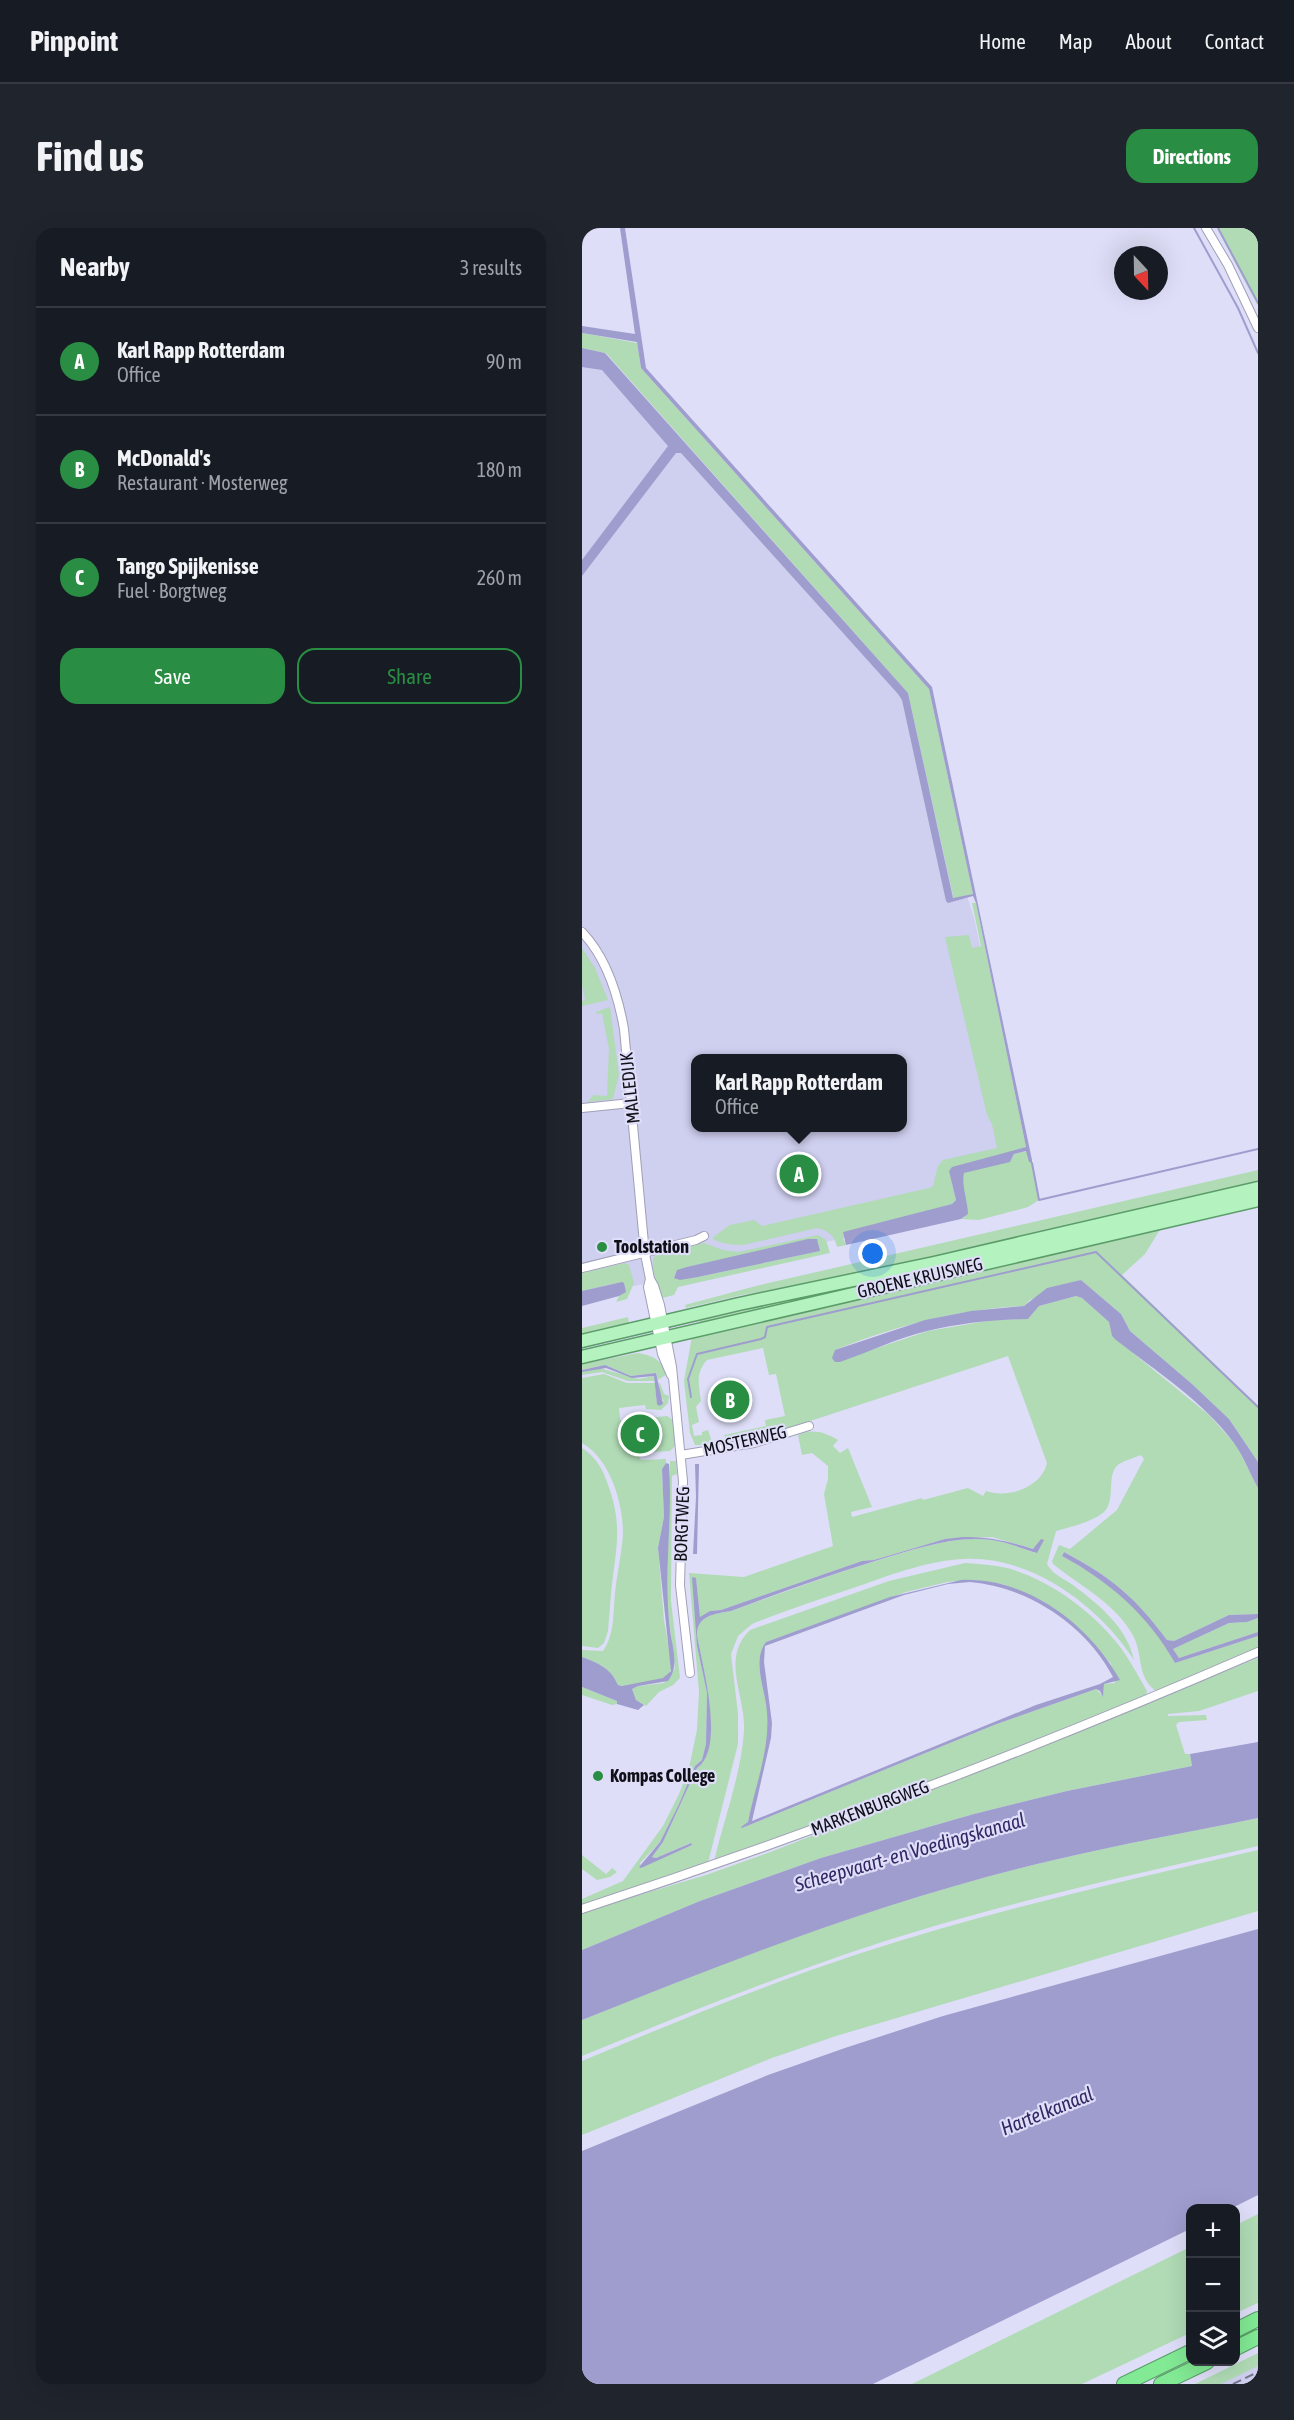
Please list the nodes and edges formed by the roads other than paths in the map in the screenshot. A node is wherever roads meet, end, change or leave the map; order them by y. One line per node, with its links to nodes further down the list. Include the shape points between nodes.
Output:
1 (1206, 228): 2 (street)
2 (1258, 328)
3 (582, 932): 4 (street, MALLEDIJK, via 603,963 619,1000)
4 (631, 1102): 5 (street); 9 (street, MALLEDIJK)
5 (582, 1108)
6 (1258, 1188): 11 (main road, GROENE KRUISWEG)
7 (1258, 1200): 12 (main road, GROENE KRUISWEG)
8 (704, 1236): 9 (street)
9 (645, 1254): 10 (street); 11 (street, MALLEDIJK, via 648,1287)
10 (582, 1268)
11 (659, 1322): 12 (street, MALLEDIJK); 13 (main road, GROENE KRUISWEG)
12 (663, 1339): 14 (main road, GROENE KRUISWEG); 16 (street, BORGTWEG)
13 (582, 1341)
14 (582, 1357)
15 (809, 1426): 16 (street, MOSTERWEG, via 754,1443)
16 (681, 1455): 18 (street, BORGTWEG, via 684,1520 680,1585)
17 (1258, 1652): 19 (street, MARKENBURGWEG, via 1154,1697 788,1840)
18 (690, 1673)
19 (582, 1909)
20 (1258, 2319): 21 (highway)
21 (1240, 2328)
22 (1258, 2337): 23 (highway)
23 (1240, 2346)
24 (1186, 2354): 26 (highway)
25 (1198, 2366): 27 (highway)
26 (1124, 2384)
27 (1161, 2384)

